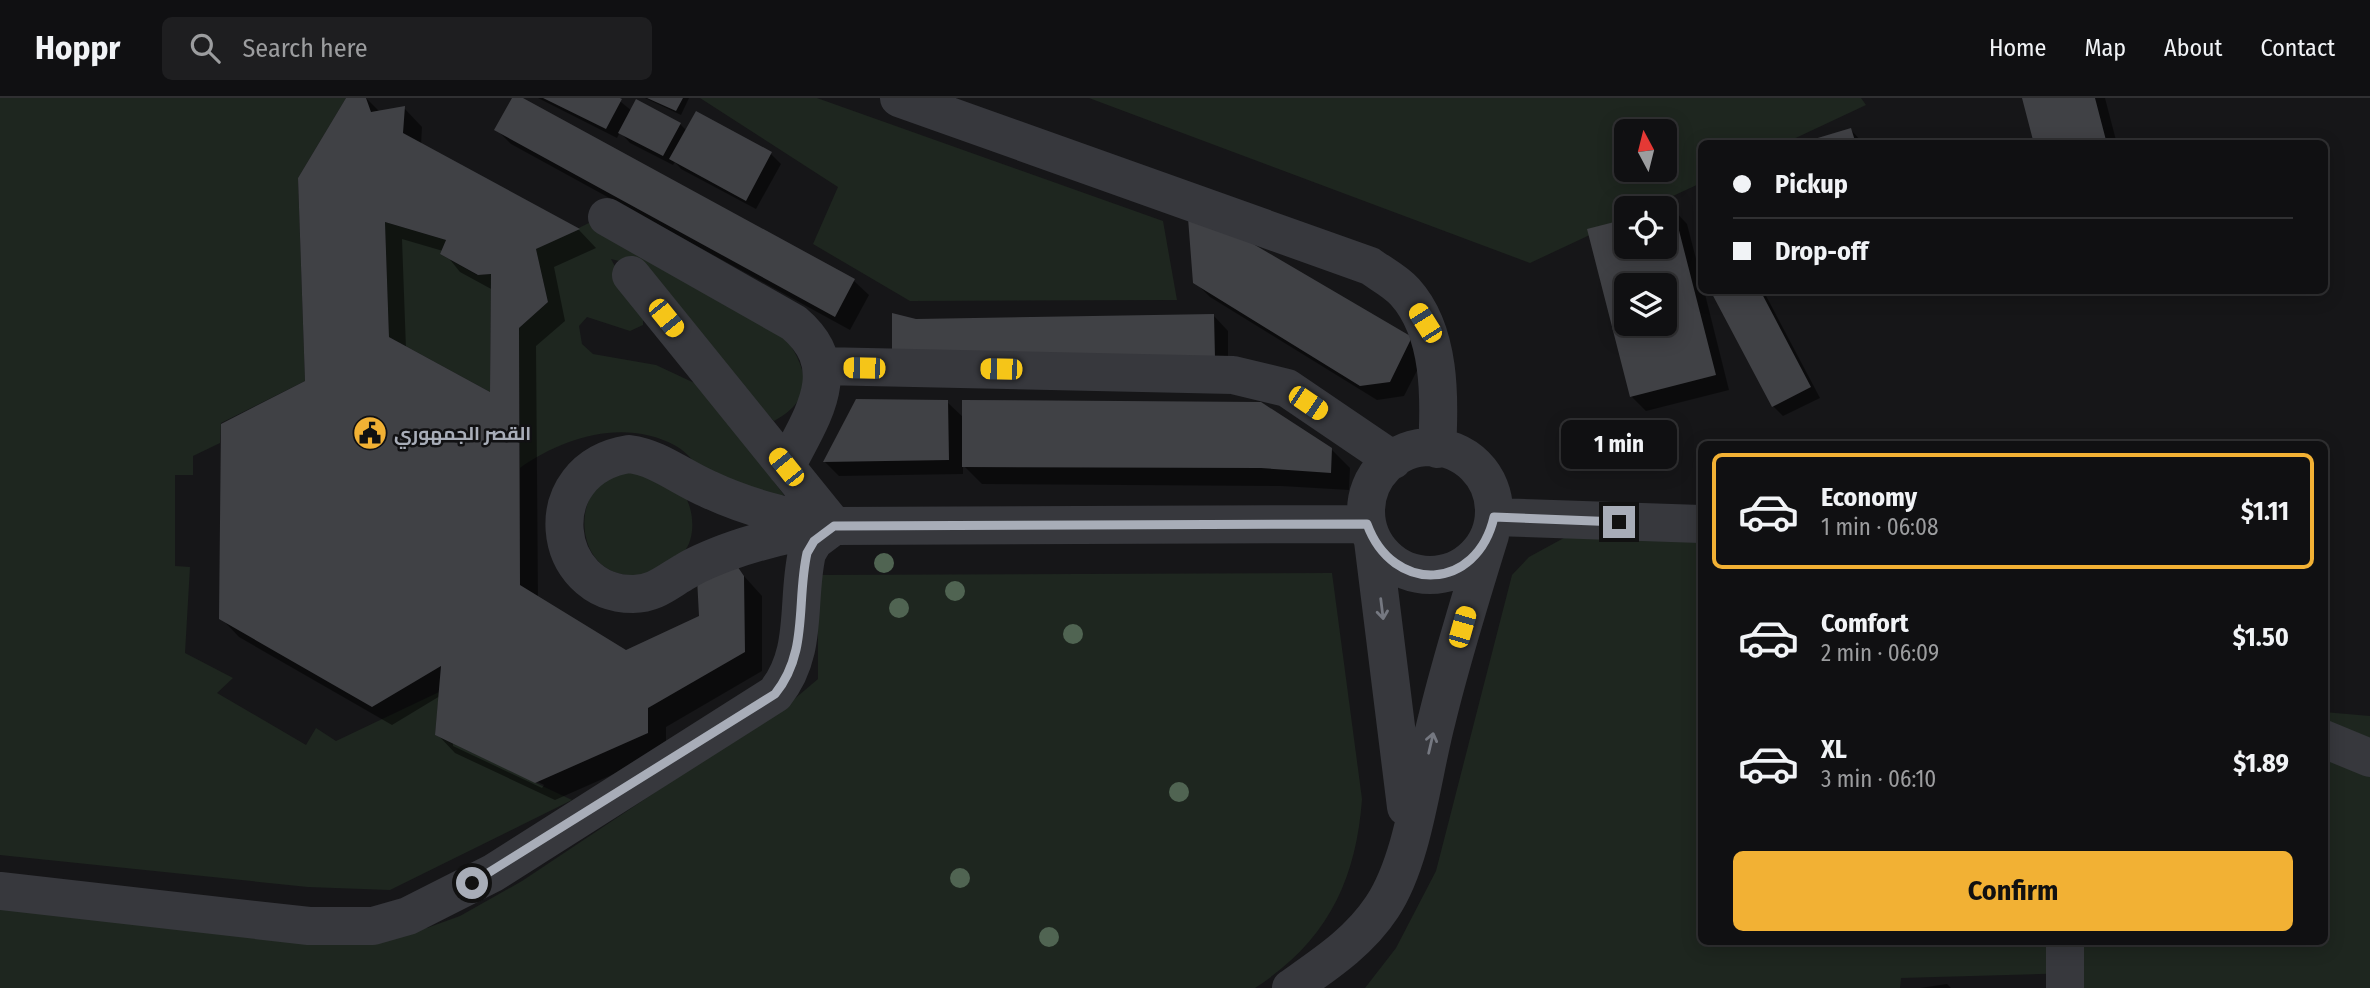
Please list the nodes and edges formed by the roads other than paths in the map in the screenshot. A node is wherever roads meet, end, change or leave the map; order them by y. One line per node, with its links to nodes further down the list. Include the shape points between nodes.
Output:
1 (899, 98): 5 (street, via 1370,266 1390,279 1405,292 1425,323 1436,366)
2 (607, 217): 4 (street, via 794,323 814,345)
3 (631, 275): 7 (street)
4 (821, 366): 6 (street, via 1233,375 1287,388); 7 (street, via 820,399)
5 (1437, 449): 6 (street, via 1409,451); 10 (street, via 1462,456 1487,481 1494,499)
6 (1393, 460): 11 (street, via 1370,488)
7 (786, 467): 9 (street)
8 (1698, 524): 10 (street)
9 (834, 526): 9 (street, via 744,503 654,460 629,454 596,464 583,475 569,497 565,522 572,557 583,572 597,584 633,594 670,584 685,571 735,550); 11 (street); 15 (street, via 814,541 807,553 798,652 775,694 493,873 408,916 373,926 309,926)
10 (1492, 526): 11 (street, via 1481,551 1468,563 1434,575 1399,567 1384,556); 14 (street, one-way to 10, via 1437,718)
11 (1370, 533): 14 (street, one-way to 14)
12 (2328, 740): 13 (street)
13 (2370, 758)
14 (1410, 833): 17 (street, via 1394,884 1373,920 1352,943)
15 (0, 891)
16 (2065, 945): 18 (street)
17 (1291, 988)
18 (2065, 988)

